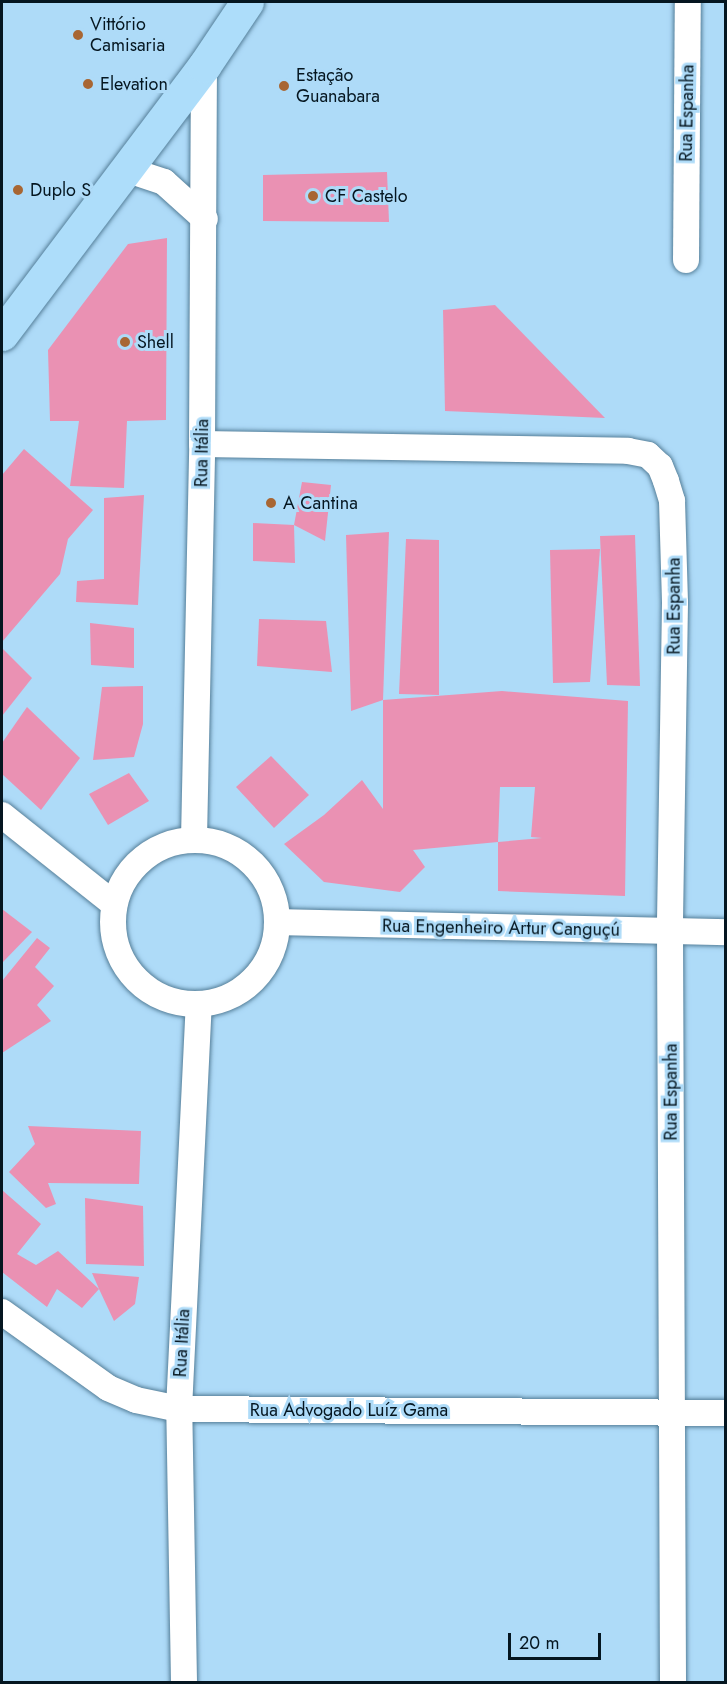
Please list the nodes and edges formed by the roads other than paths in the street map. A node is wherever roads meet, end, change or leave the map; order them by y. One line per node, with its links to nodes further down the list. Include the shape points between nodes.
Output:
1 (247, 2): 3 (main road)
2 (688, 2): 6 (street, Rua Espanha)
3 (204, 66): 4 (main road); 5 (street, Rua Itália)
4 (124, 169): 5 (street, via 164,182); 7 (main road)
5 (205, 219): 8 (street, Rua Itália)
6 (686, 260)
7 (2, 334)
8 (202, 444): 10 (street, Rua Itália); 13 (street, Rua Espanha, via 628,451 648,455 660,466 672,501 675,603)
9 (2, 815): 11 (street)
10 (194, 839): 11 (street, via 172,843 143,859 122,883); 12 (street, via 215,842 252,864 266,881)
11 (114, 904): 15 (street, via 115,937 132,975 151,992 174,1002)
12 (277, 922): 13 (street, Rua Engenheiro Artur Canguçú); 15 (street, via 266,962 245,988 224,1000)
13 (670, 932): 14 (street, Rua Engenheiro Artur Canguçú); 18 (street, Rua Espanha)
14 (726, 932)
15 (199, 1005): 17 (street, Rua Itália)
16 (2, 1312): 17 (street, Rua Advogado Luíz Gama, via 108,1388 136,1400)
17 (178, 1409): 18 (street, Rua Advogado Luíz Gama); 20 (street, Rua Itália)
18 (672, 1412): 19 (street, Rua Advogado Luíz Gama); 21 (street, Rua Espanha)
19 (726, 1413)
20 (184, 1683)
21 (673, 1683)

